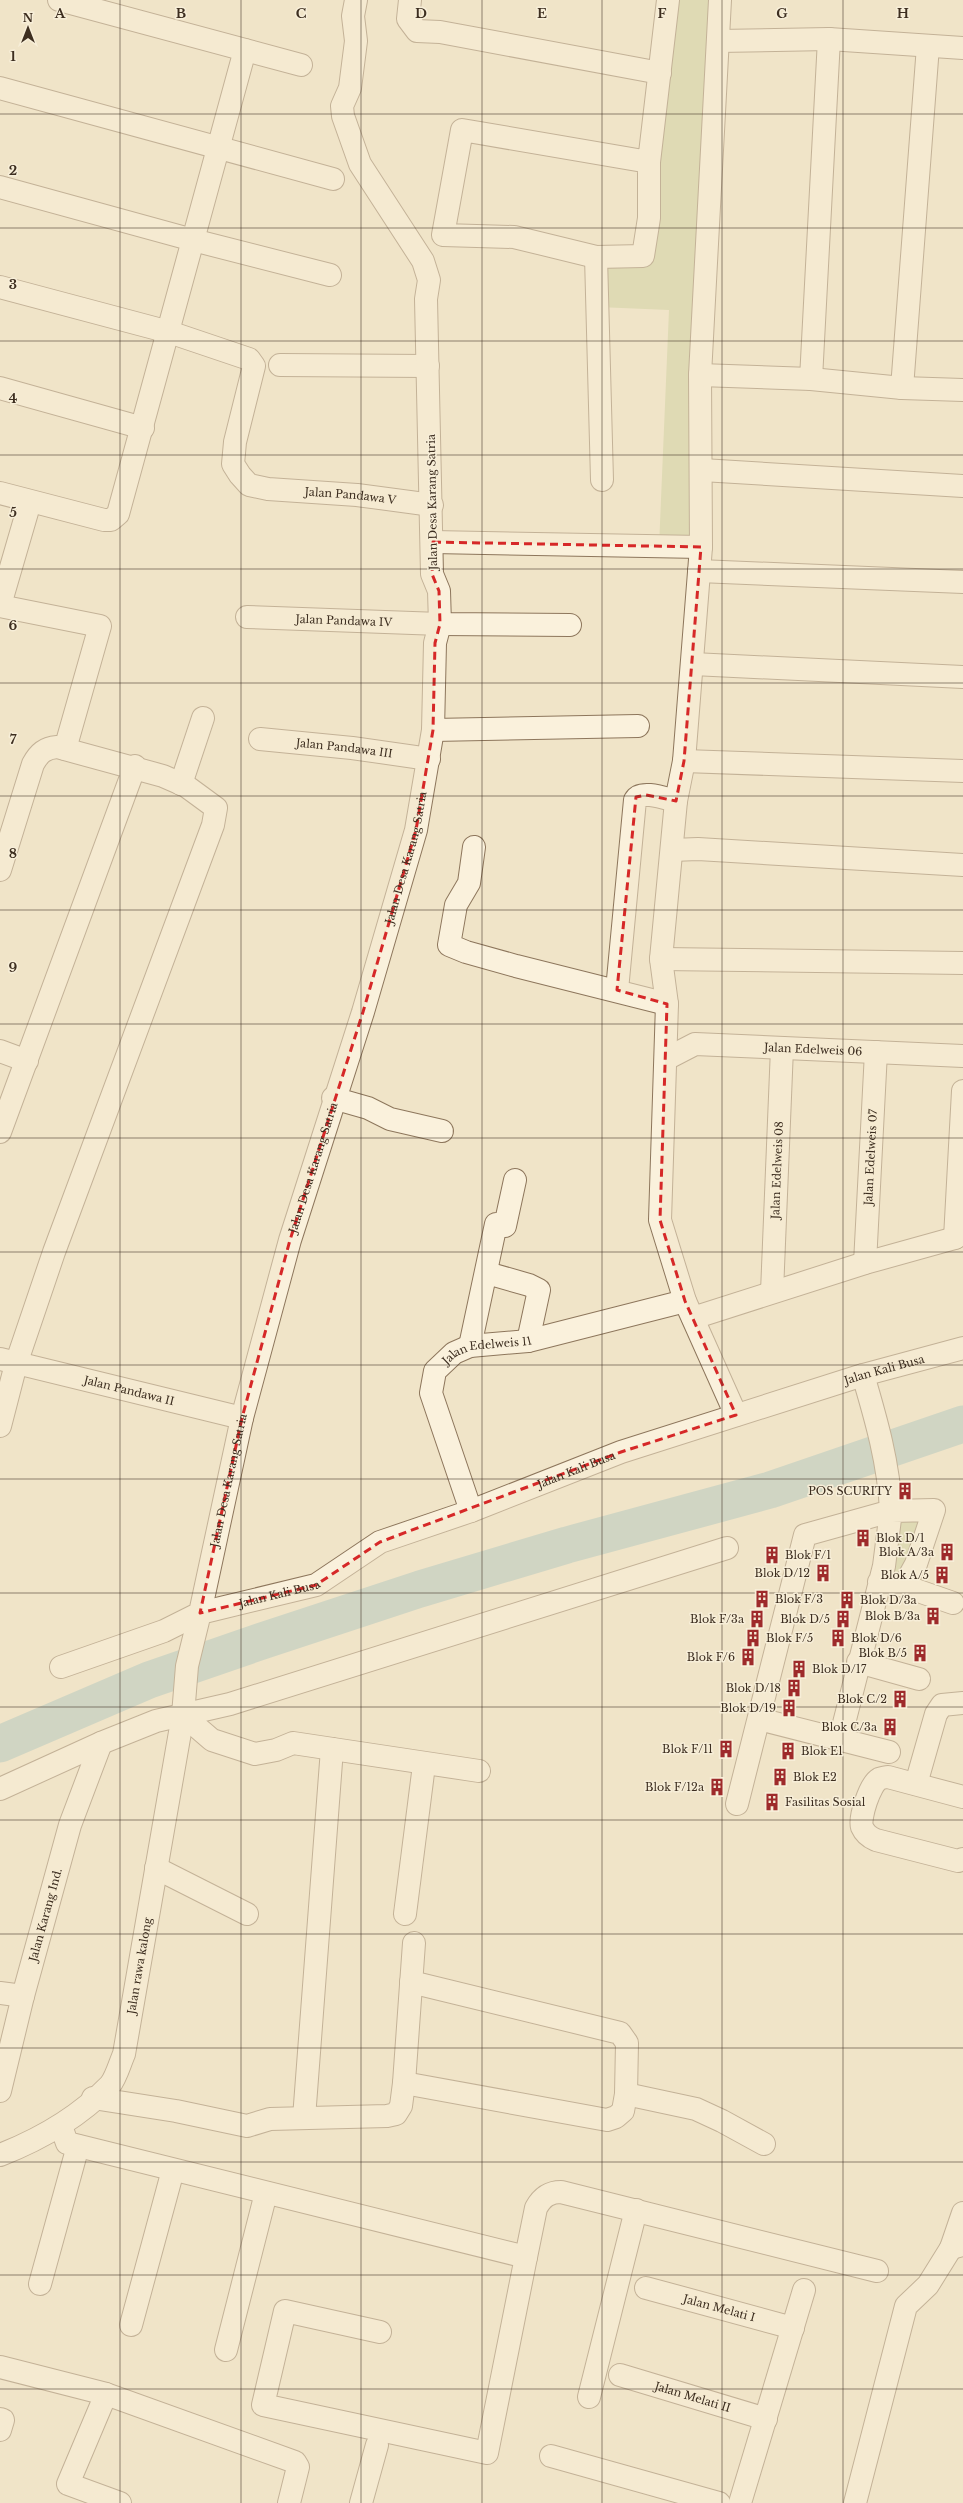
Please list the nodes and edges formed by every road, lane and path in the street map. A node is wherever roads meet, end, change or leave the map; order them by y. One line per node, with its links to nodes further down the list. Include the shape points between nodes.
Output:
1 (59, 0): 10 (street)
2 (356, 0): 24 (street, Jalan Desa Karang Satria, via 353,16 356,41 350,88 342,106 343,116 360,164 423,261 429,280 426,299)
3 (410, 0): 12 (street, via 408,19 417,31 440,32)
4 (668, 0): 12 (street)
5 (720, 0): 7 (street)
6 (829, 39): 7 (street); 8 (street); 26 (street)
7 (718, 41): 25 (street)
8 (928, 46): 9 (street); 28 (street)
9 (963, 48)
10 (245, 50): 11 (street); 14 (street)
11 (301, 64)
12 (660, 73): 15 (street)
13 (0, 88): 14 (street)
14 (218, 148): 16 (street); 18 (street)
15 (649, 162): 19 (street, via 649,218 643,256); 19 (street, via 462,130 443,235 514,237)
16 (333, 179)
17 (0, 187): 18 (street)
18 (193, 240): 20 (street); 22 (street)
19 (596, 257): 32 (street)
20 (330, 275)
21 (0, 287): 22 (street, Jalan Pandawa V)
22 (168, 332): 30 (street); 36 (street, Jalan Pandawa V, via 249,359 254,366 235,442 233,464 249,485)
23 (280, 366): 24 (street)
24 (428, 366): 36 (street, Jalan Desa Karang Satria)
25 (700, 375): 26 (street); 31 (street)
26 (811, 379): 28 (street)
27 (0, 388): 30 (street)
28 (902, 388): 29 (street)
29 (963, 390)
30 (143, 428): 35 (street, via 115,519 104,520)
31 (702, 470): 33 (street); 38 (street)
32 (602, 480)
33 (963, 486)
34 (0, 493): 35 (street)
35 (30, 502): 41 (street)
36 (432, 505): 37 (street, Jalan Desa Karang Satria)
37 (433, 542): 38 (street); 43 (street, Jalan Desa Karang Satria, via 432,574 439,591)
38 (701, 547): 39 (street)
39 (699, 571): 40 (street); 45 (street)
40 (963, 582)
41 (0, 605): 51 (street, via 100,626)
42 (247, 617): 43 (street, Jalan Pandawa IV)
43 (440, 624): 44 (street, Jalan Pandawa IV); 49 (street, Jalan Desa Karang Satria, via 435,643)
44 (570, 625)
45 (693, 664): 46 (street); 53 (street)
46 (963, 677)
47 (203, 718): 56 (street)
48 (638, 726): 49 (street)
49 (433, 730): 52 (street, Jalan Desa Karang Satria)
50 (260, 739): 52 (street, Jalan Pandawa III)
51 (65, 749): 54 (street); 61 (street, via 57,747 43,750 33,764)
52 (429, 759): 73 (street, Jalan Desa Karang Satria, via 416,830)
53 (684, 761): 55 (street); 57 (street)
54 (135, 766): 56 (street); 71 (street)
55 (963, 770)
56 (181, 784): 85 (street, via 214,805 217,812 54,1252)
57 (676, 801): 59 (street); 64 (street, via 646,795 635,800)
58 (474, 847): 64 (street, via 469,884 456,905 449,945 516,966)
59 (672, 850): 60 (street, via 706,849); 62 (street)
60 (963, 865)
61 (0, 870)
62 (661, 959): 63 (street); 65 (street)
63 (963, 963)
64 (617, 990): 65 (street)
65 (667, 1004): 70 (street)
66 (782, 1048): 68 (street, Jalan Edelweis 06); 70 (street, Jalan Edelweis 06, via 695,1044); 80 (street, Jalan Edelweis 08)
67 (0, 1051): 71 (street)
68 (876, 1052): 69 (street, Jalan Edelweis 06); 78 (street, Jalan Edelweis 07)
69 (963, 1056)
70 (666, 1059): 81 (street, via 660,1220)
71 (27, 1061): 75 (street)
72 (963, 1091): 77 (street)
73 (334, 1098): 74 (street, via 368,1108 390,1119); 88 (street, Jalan Desa Karang Satria, via 290,1240)
74 (442, 1130)
75 (0, 1132)
76 (515, 1180): 79 (street, via 505,1226 496,1224)
77 (959, 1235): 78 (street, Jalan Edelweis 11)
78 (865, 1263): 80 (street, Jalan Edelweis 11)
79 (487, 1273): 82 (street, via 539,1290); 83 (street)
80 (772, 1292): 81 (street, Jalan Edelweis 11)
81 (689, 1309): 82 (street, Jalan Edelweis 11); 87 (street)
82 (528, 1341): 83 (street, Jalan Edelweis 11)
83 (470, 1346): 90 (street, Jalan Edelweis 11, via 454,1353 435,1371 431,1393)
84 (963, 1348): 86 (street, Jalan Kali Busa)
85 (8, 1361): 88 (street, Jalan Pandawa II); 89 (street)
86 (862, 1375): 87 (street, Jalan Kali Busa); 91 (street, via 876,1419 890,1485)
87 (736, 1415): 90 (street, Jalan Kali Busa, via 621,1452)
88 (242, 1418): 96 (street, Jalan Desa Karang Satria)
89 (0, 1426)
90 (471, 1511): 96 (street, Jalan Kali Busa, via 380,1542 316,1585)
91 (891, 1511): 93 (street, via 889,1538); 94 (street, via 934,1510 916,1564); 102 (street, via 805,1535)
92 (727, 1548): 101 (street, via 230,1704)
93 (880, 1582): 94 (street); 97 (street)
94 (904, 1586): 95 (street)
95 (953, 1602)
96 (200, 1612): 98 (street, Jalan Kali Busa, via 164,1631); 101 (street, Jalan Desa Karang Satria, via 186,1666)
97 (858, 1662): 99 (street); 103 (street)
98 (61, 1667)
99 (918, 1679)
100 (963, 1703): 109 (street, via 942,1705 936,1714)
101 (183, 1715): 104 (street, via 156,1721); 105 (street, via 212,1740 255,1754 293,1743); 114 (street, Jalan rawa kalong)
102 (759, 1719): 103 (street); 112 (street)
103 (840, 1739): 106 (street)
104 (101, 1743): 110 (street); 120 (street, Jalan Karang Ind., via 70,1825)
105 (332, 1749): 107 (street); 125 (street)
106 (889, 1752)
107 (424, 1765): 108 (street); 116 (street)
108 (479, 1772)
109 (916, 1784): 111 (street); 113 (street, via 888,1777 878,1779 869,1791 862,1818 862,1826 867,1835 958,1861)
110 (0, 1790)
111 (963, 1797)
112 (737, 1804)
113 (963, 1859)
114 (156, 1868): 115 (street); 124 (street, Jalan rawa kalong, via 124,2054 111,2084)
115 (247, 1914)
116 (405, 1914)
117 (414, 1943): 118 (street)
118 (411, 1982): 122 (street); 123 (street, via 620,2033 627,2043)
119 (0, 1993): 120 (street)
120 (23, 1996): 121 (street, Jalan Karang Ind.)
121 (1, 2079)
122 (404, 2083): 123 (street, via 607,2120 616,2117 622,2111); 125 (street, via 401,2106 396,2114)
123 (626, 2094): 127 (street, via 696,2109)
124 (94, 2098): 125 (street, via 247,2126 270,2119); 126 (street, Jalan rawa kalong)
125 (304, 2118)
126 (61, 2126): 128 (street, via 67,2143); 129 (street, Jalan rawa kalong)
127 (764, 2144)
128 (78, 2146): 130 (street); 137 (street)
129 (0, 2155)
130 (173, 2170): 131 (street); 140 (street)
131 (266, 2193): 135 (street); 143 (street)
132 (636, 2210): 135 (street, via 561,2192 551,2193 543,2198 536,2208); 136 (street); 147 (street)
133 (963, 2214): 134 (street)
134 (957, 2247): 158 (street, via 928,2285 906,2306)
135 (526, 2257): 142 (street, via 487,2452 263,2405 285,2311)
136 (877, 2271)
137 (40, 2284)
138 (646, 2288): 141 (street, Jalan Melati I)
139 (804, 2290): 141 (street)
140 (131, 2325)
141 (793, 2328): 149 (street)
142 (380, 2332)
143 (226, 2350)
144 (0, 2367): 146 (street)
145 (620, 2375): 149 (street, Jalan Melati II)
146 (106, 2394): 153 (street, via 68,2484); 154 (street, via 295,2462 298,2467)
147 (589, 2396)
148 (0, 2419): 150 (street, via 3,2420)
149 (766, 2419): 157 (street)
150 (0, 2430)
151 (377, 2445): 155 (street)
152 (551, 2456): 156 (street)
153 (120, 2503)
154 (289, 2503)
155 (361, 2503)
156 (719, 2503)
157 (740, 2503)
158 (855, 2503)

